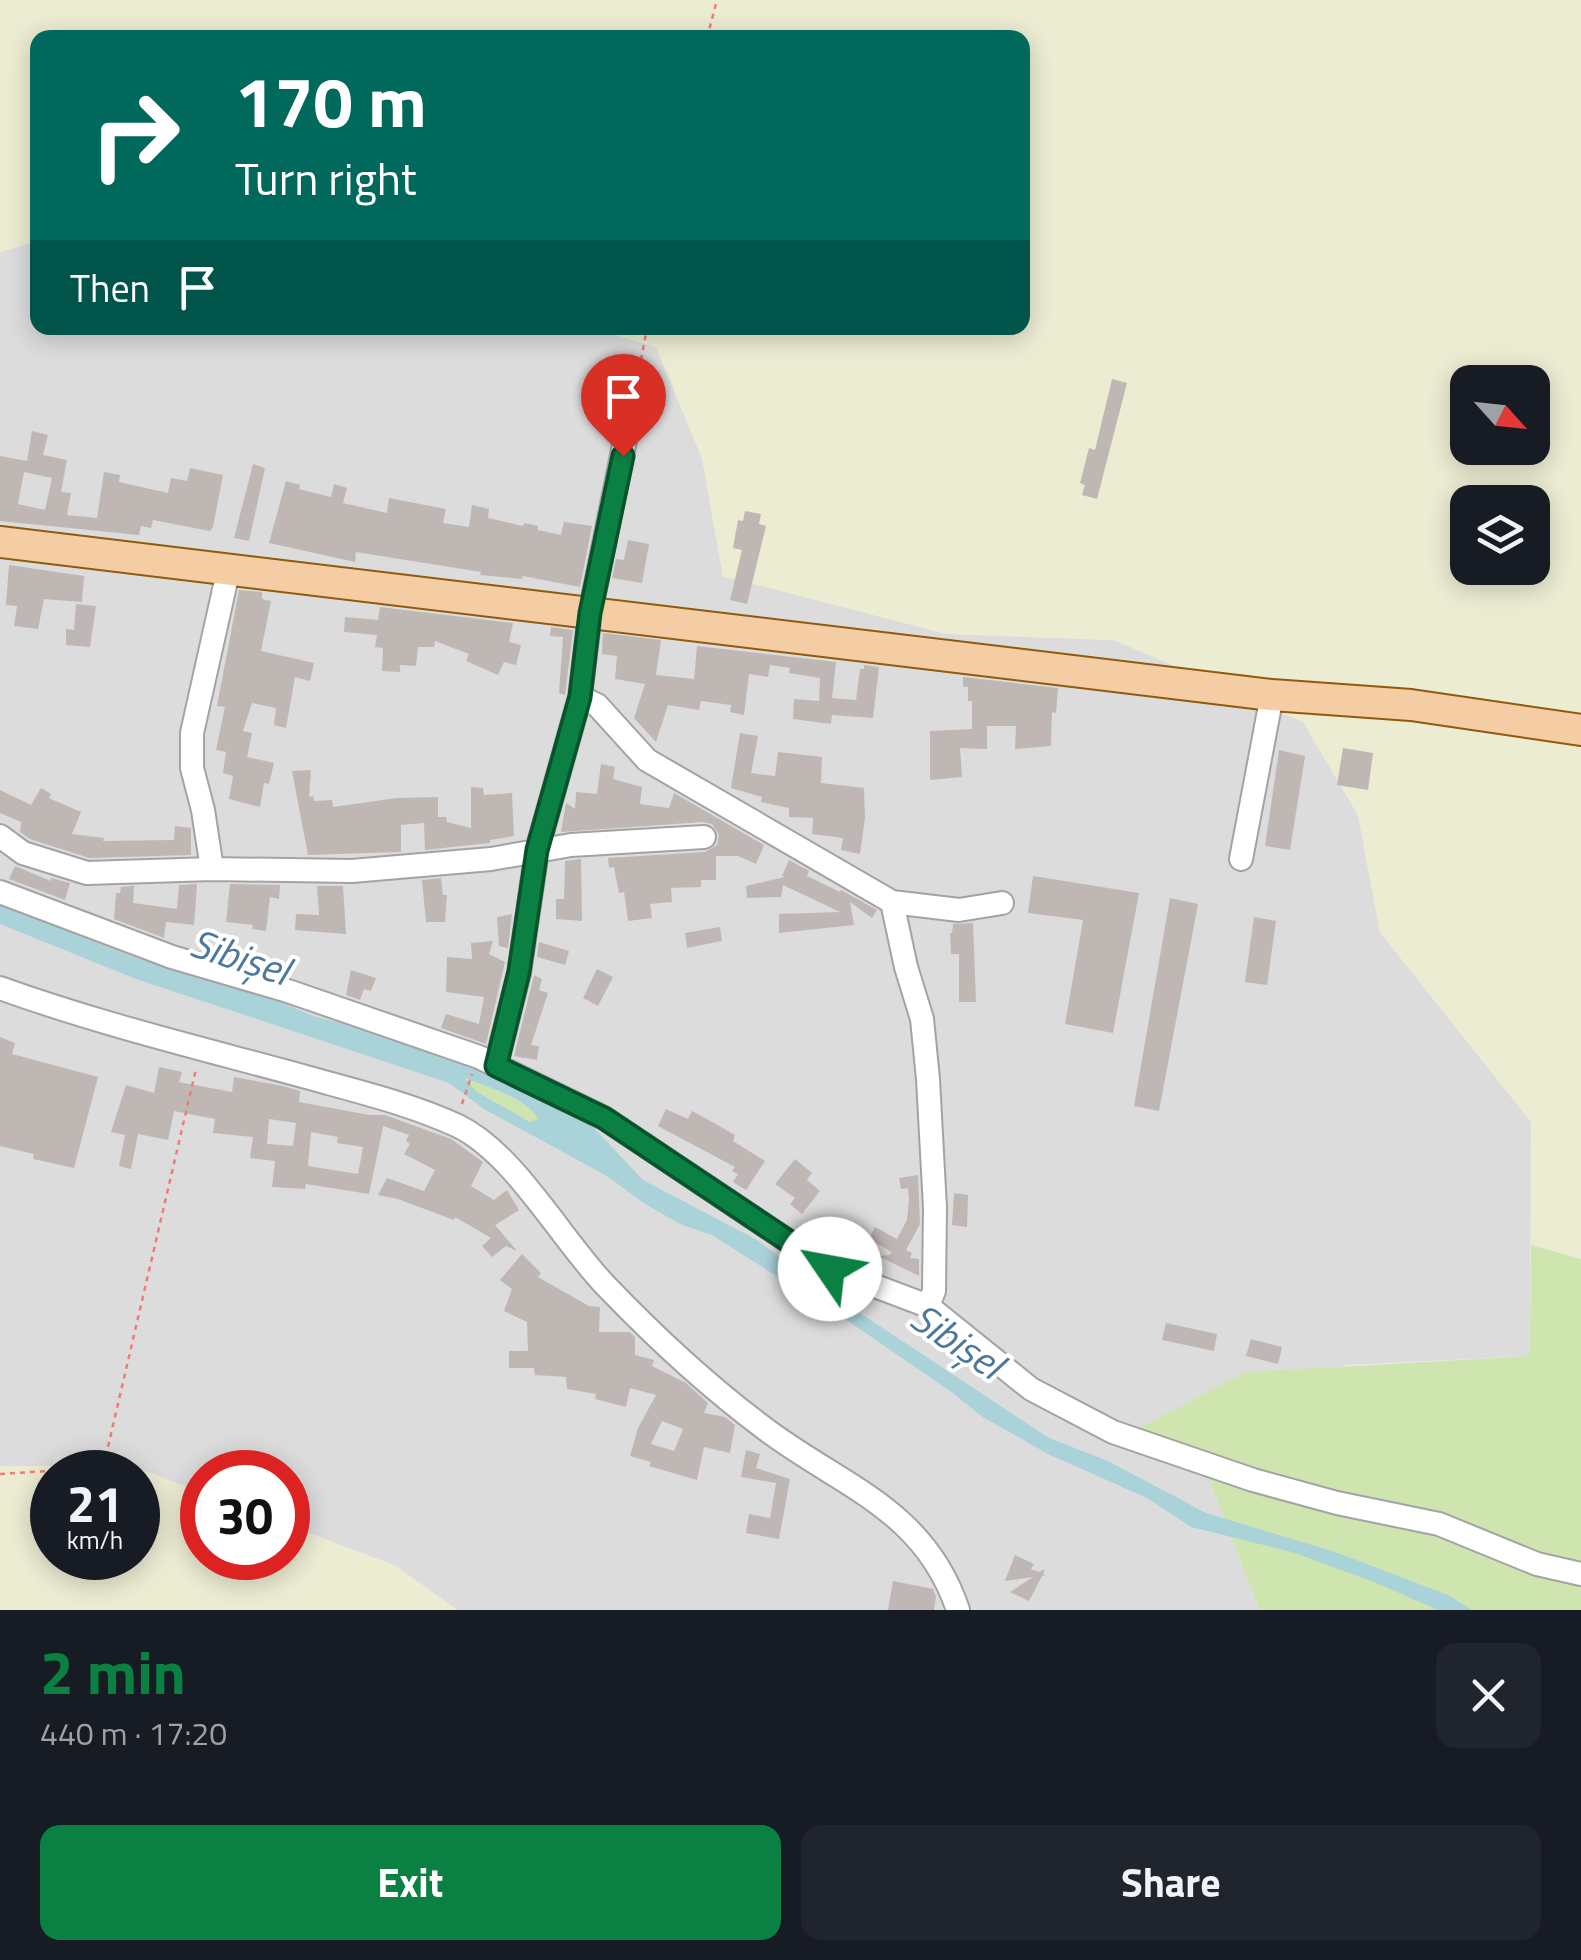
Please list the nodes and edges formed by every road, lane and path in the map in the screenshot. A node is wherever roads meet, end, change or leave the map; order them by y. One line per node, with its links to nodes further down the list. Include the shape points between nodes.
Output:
1 (717, 0): 2 (path)
2 (709, 30)
3 (647, 335): 4 (path)
4 (637, 381): 7 (street)
5 (0, 542): 6 (main road)
6 (228, 572): 7 (main road); 15 (street, via 192,733 192,768)
7 (590, 613): 8 (main road); 9 (street)
8 (1272, 695): 10 (main road, via 1411,705); 14 (street)
9 (580, 697): 13 (street); 17 (street, via 597,705 646,760)
10 (1581, 730)
11 (0, 836): 15 (street, via 23,854 87,873)
12 (704, 836): 13 (street)
13 (537, 850): 15 (street, via 352,871); 21 (street, via 519,972)
14 (1241, 859)
15 (212, 869)
16 (0, 892): 21 (street, via 172,957 479,1056)
17 (892, 902): 18 (street, via 960,910); 23 (street, via 926,1059 935,1208)
18 (1002, 903)
19 (0, 988): 20 (street)
20 (201, 1048): 24 (path, via 107,1452 94,1468); 26 (street, via 358,1092 472,1134 510,1166 614,1294 720,1395 886,1507 938,1565)
21 (486, 1065): 22 (path); 23 (street, via 618,1127 830,1269)
22 (462, 1104)
23 (928, 1306): 25 (street, via 1031,1389 1113,1432 1253,1480 1439,1524)
24 (0, 1474)
25 (1581, 1574)
26 (958, 1610)

